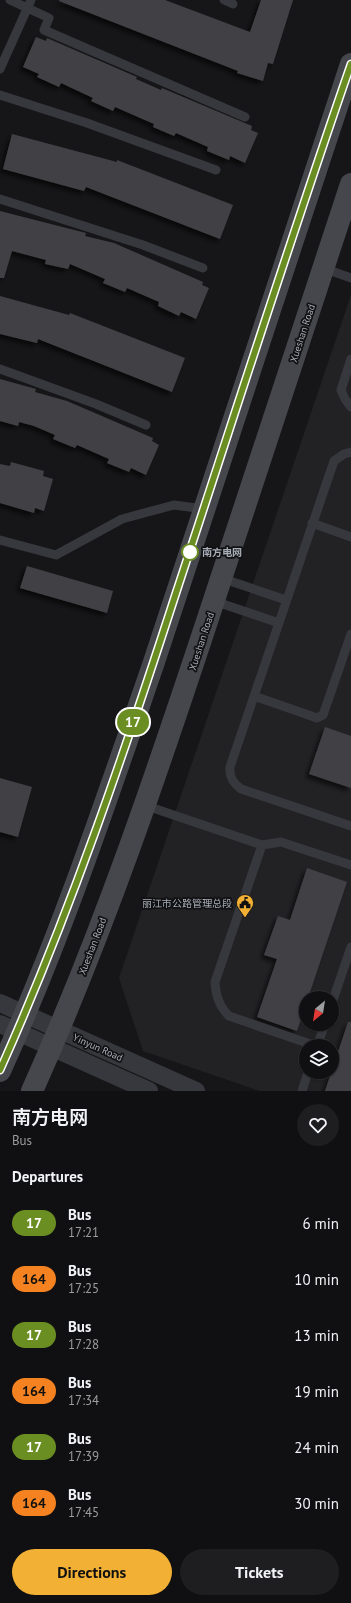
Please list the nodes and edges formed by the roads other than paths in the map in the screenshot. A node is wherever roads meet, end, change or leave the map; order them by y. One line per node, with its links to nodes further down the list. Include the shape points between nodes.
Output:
1 (10, 0): 3 (lane)
2 (224, 0): 4 (lane)
3 (29, 4): 6 (lane); 8 (lane, via 49,18 44,30)
4 (233, 4)
5 (351, 64): 20 (main road)
6 (0, 70)
7 (0, 95): 9 (lane, via 88,123)
8 (245, 117)
9 (216, 170)
10 (351, 184): 13 (main road, Xueshan Road)
11 (0, 199): 12 (lane, via 106,232)
12 (202, 268)
13 (323, 268): 14 (lane); 24 (main road, Xueshan Road)
14 (351, 278)
15 (351, 359): 17 (lane, via 341,390)
16 (0, 369): 18 (lane)
17 (351, 407)
18 (146, 425)
19 (351, 452): 21 (lane, via 334,461)
20 (204, 509): 23 (lane, via 174,505 122,519 56,555); 37 (main road, via 112,784 62,918)
21 (312, 523): 22 (lane); 25 (lane)
22 (351, 536)
23 (0, 540)
24 (221, 578): 25 (lane); 26 (main road, Xueshan Road)
25 (286, 600): 27 (lane)
26 (214, 601): 27 (lane); 30 (main road, Xueshan Road)
27 (279, 623): 29 (lane)
28 (351, 634): 29 (lane, via 323,715 317,718)
29 (254, 696): 31 (lane, via 230,767 231,779 241,789)
30 (144, 805): 32 (lane); 38 (main road, Xueshan Road, via 98,932)
31 (351, 826)
32 (262, 846): 33 (lane, via 281,842); 39 (lane, via 215,982 216,992 220,1005 229,1016)
33 (351, 866)
34 (351, 947): 35 (lane)
35 (336, 991)
36 (0, 1003): 37 (street, Yinyun Road)
37 (14, 1023): 38 (street, Yinyun Road); 40 (main road)
38 (55, 1038): 42 (main road, Xueshan Road); 43 (street, Yinyun Road); 44 (street, Yinyun Road)
39 (299, 1040)
40 (0, 1070)
41 (306, 1079): 45 (lane)
42 (32, 1091)
43 (149, 1091)
44 (196, 1091)
45 (302, 1091)

